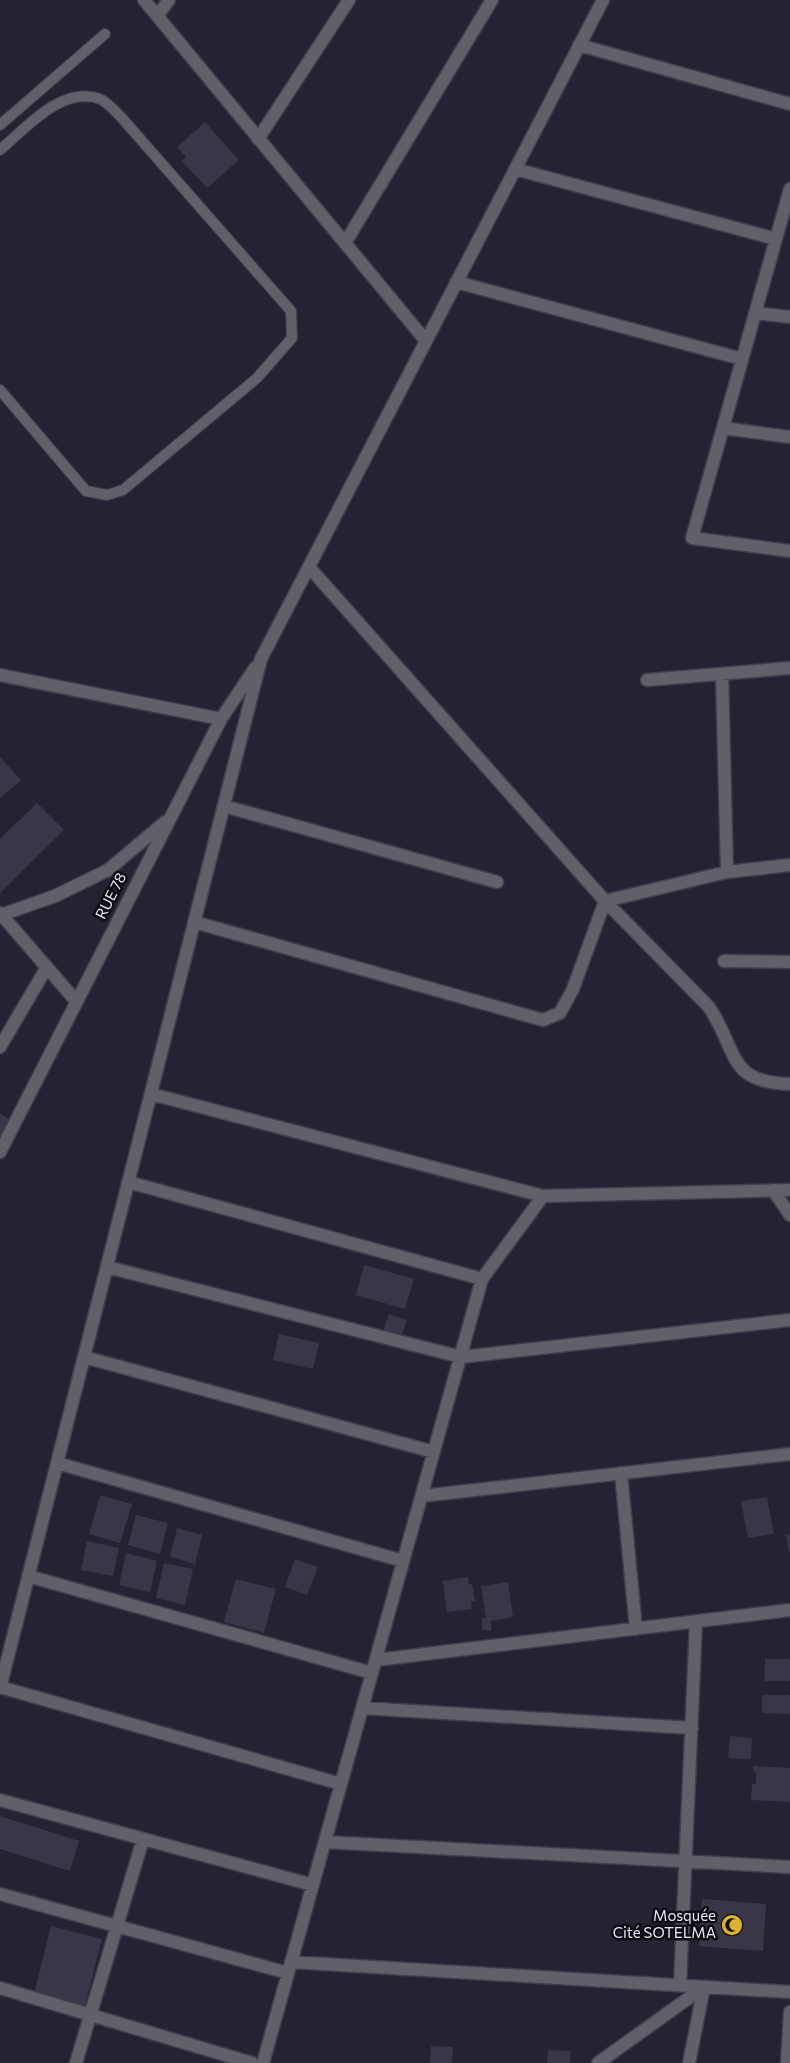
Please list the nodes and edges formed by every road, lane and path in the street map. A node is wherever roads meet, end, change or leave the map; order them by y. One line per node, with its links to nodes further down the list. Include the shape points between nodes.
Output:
1 (144, 0): 6 (street)
2 (169, 0): 6 (street)
3 (349, 0): 11 (street)
4 (492, 0): 17 (street)
5 (603, 0): 8 (street)
6 (156, 16): 11 (street)
7 (105, 34): 10 (lane)
8 (579, 45): 9 (street); 13 (street)
9 (790, 104)
10 (0, 125)
11 (258, 139): 17 (street)
12 (0, 150): 23 (lane, via 54,105 76,96 101,99 121,117 291,311 292,338 257,378 123,490 107,495 86,491)
13 (515, 169): 16 (street); 18 (street)
14 (790, 189): 15 (street)
15 (786, 219): 16 (street)
16 (776, 239): 19 (street)
17 (345, 243): 21 (street)
18 (456, 282): 21 (street); 22 (street)
19 (755, 313): 20 (street); 22 (street)
20 (790, 317)
21 (426, 341): 27 (street)
22 (742, 359): 24 (street)
23 (0, 390)
24 (723, 428): 25 (street); 26 (street, via 692,538)
25 (790, 437)
26 (790, 551)
27 (309, 567): 28 (street); 39 (street)
28 (261, 659): 33 (street, RUE 78); 34 (street)
29 (790, 668): 30 (street)
30 (722, 674): 32 (street); 37 (street)
31 (0, 675): 33 (street)
32 (647, 680)
33 (220, 719): 35 (street, RUE 78)
34 (224, 806): 38 (street); 41 (street)
35 (169, 819): 40 (street, via 108,870 55,896); 45 (street, RUE 78)
36 (790, 865): 37 (street)
37 (727, 872): 39 (street)
38 (497, 882)
39 (605, 901): 41 (street, via 569,997 560,1013 543,1020); 47 (street, via 709,1007 722,1027 740,1069 753,1079 768,1084)
40 (1, 914): 44 (street)
41 (194, 922): 48 (street)
42 (724, 961): 43 (street)
43 (790, 962)
44 (46, 967): 45 (street); 46 (street)
45 (76, 1001): 49 (street, RUE 78)
46 (0, 1047)
47 (790, 1084)
48 (151, 1094): 50 (street); 53 (street)
49 (0, 1152)
50 (128, 1182): 55 (street); 56 (street)
51 (773, 1190): 52 (street); 53 (street); 54 (street)
52 (790, 1190)
53 (543, 1196): 56 (street)
54 (790, 1215)
55 (107, 1267): 58 (street); 59 (street)
56 (482, 1279): 59 (street)
57 (790, 1320): 59 (street)
58 (84, 1357): 60 (street); 62 (street)
59 (461, 1357): 60 (street)
60 (434, 1452): 64 (street)
61 (790, 1454): 63 (street)
62 (57, 1463): 65 (street); 66 (street)
63 (621, 1473): 64 (street); 69 (street)
64 (422, 1496): 65 (street)
65 (403, 1561): 70 (street)
66 (28, 1576): 71 (street); 72 (street)
67 (790, 1610): 68 (street)
68 (696, 1622): 69 (street); 74 (street)
69 (636, 1629): 70 (street)
70 (376, 1660): 71 (street)
71 (372, 1673): 73 (street)
72 (0, 1687): 75 (street)
73 (362, 1708): 74 (street); 75 (street)
74 (692, 1728): 79 (street)
75 (341, 1784): 78 (street)
76 (0, 1800): 77 (street)
77 (143, 1839): 81 (street); 83 (street)
78 (325, 1842): 79 (street); 81 (street)
79 (685, 1861): 80 (street); 85 (street)
80 (790, 1867)
81 (313, 1885): 84 (street)
82 (0, 1894): 83 (street)
83 (117, 1926): 84 (street); 90 (street)
84 (289, 1968): 85 (street); 93 (street)
85 (680, 1985): 86 (street)
86 (704, 1987): 88 (street); 94 (street); 95 (street)
87 (0, 1988): 90 (street)
88 (790, 1992)
89 (790, 2012): 96 (street)
90 (91, 2015): 91 (street); 92 (street)
91 (76, 2063)
92 (252, 2063)
93 (263, 2063)
94 (598, 2063)
95 (689, 2063)
96 (787, 2063)

